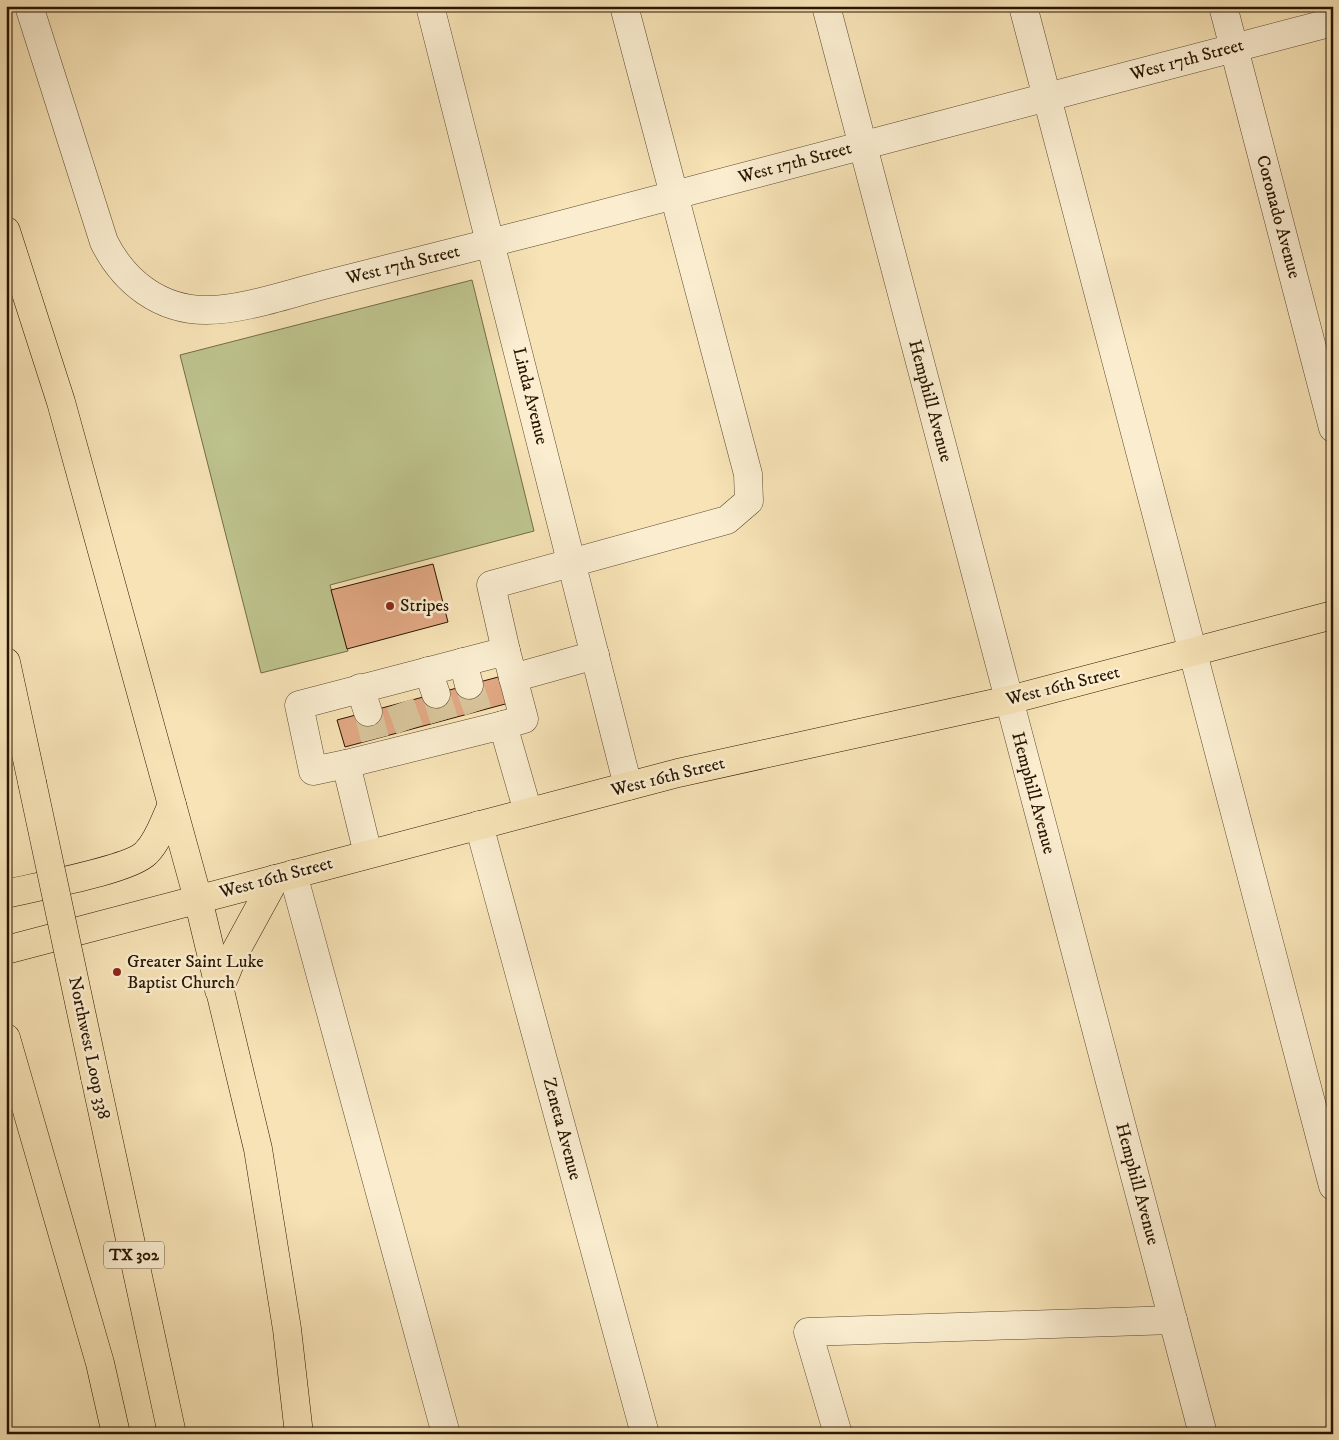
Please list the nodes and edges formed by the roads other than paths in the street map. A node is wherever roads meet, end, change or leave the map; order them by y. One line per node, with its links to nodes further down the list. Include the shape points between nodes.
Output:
1 (29, 6): 13 (street, West 17th Street, via 104,242 123,272 153,297 190,309 209,310 257,302)
2 (430, 6): 13 (street, Linda Avenue)
3 (624, 6): 11 (street)
4 (826, 6): 10 (street, Hemphill Avenue)
5 (1023, 6): 9 (street)
6 (1222, 6): 8 (street, Coronado Avenue)
7 (1333, 22): 8 (street, West 17th Street)
8 (1234, 48): 9 (street, West 17th Street); 14 (street, Coronado Avenue)
9 (1047, 97): 10 (street, West 17th Street); 18 (street)
10 (862, 145): 11 (street, West 17th Street); 22 (street, Hemphill Avenue)
11 (675, 194): 13 (street, West 17th Street); 15 (street, via 748,474 749,501 728,520)
12 (6, 231): 26 (main road, via 61,402)
13 (491, 243): 15 (street, Linda Avenue)
14 (1333, 428)
15 (573, 564): 17 (street, via 491,585); 19 (street, Linda Avenue)
16 (1333, 615): 18 (main road, West 16th Street)
17 (506, 651): 21 (street); 24 (street, via 466,673 396,692 364,700 299,705 314,771)
18 (1193, 652): 22 (main road, West 16th Street); 36 (street)
19 (595, 655): 21 (street); 25 (street, Linda Avenue)
20 (6, 662): 39 (main road, Northwest Loop 338 / TX 302, bridge)
21 (513, 678): 23 (street, via 524,719)
22 (1009, 700): 25 (main road, West 16th Street); 37 (street, Hemphill Avenue)
23 (488, 722): 24 (street, via 447,729 377,748); 27 (street)
24 (346, 764): 29 (street)
25 (628, 786): 27 (main road, West 16th Street)
26 (172, 805): 31 (main road, via 146,854 126,865); 32 (main road)
27 (528, 812): 28 (main road, West 16th Street)
28 (479, 825): 29 (main road, West 16th Street); 42 (street, Zeneta Avenue)
29 (368, 854): 30 (main road, West 16th Street)
30 (284, 876): 32 (main road, West 16th Street); 34 (main road, via 233,956); 41 (street)
31 (6, 894)
32 (198, 899): 33 (main road, West 16th Street); 34 (main road)
33 (6, 950)
34 (220, 990): 40 (main road, via 258,1149 287,1329)
35 (6, 1038): 38 (main road, via 100,1363)
36 (1333, 1186)
37 (1173, 1320): 43 (street, via 808,1332); 44 (street, Hemphill Avenue)
38 (116, 1434)
39 (172, 1434)
40 (299, 1434)
41 (446, 1434)
42 (645, 1434)
43 (838, 1434)
44 (1203, 1434)

